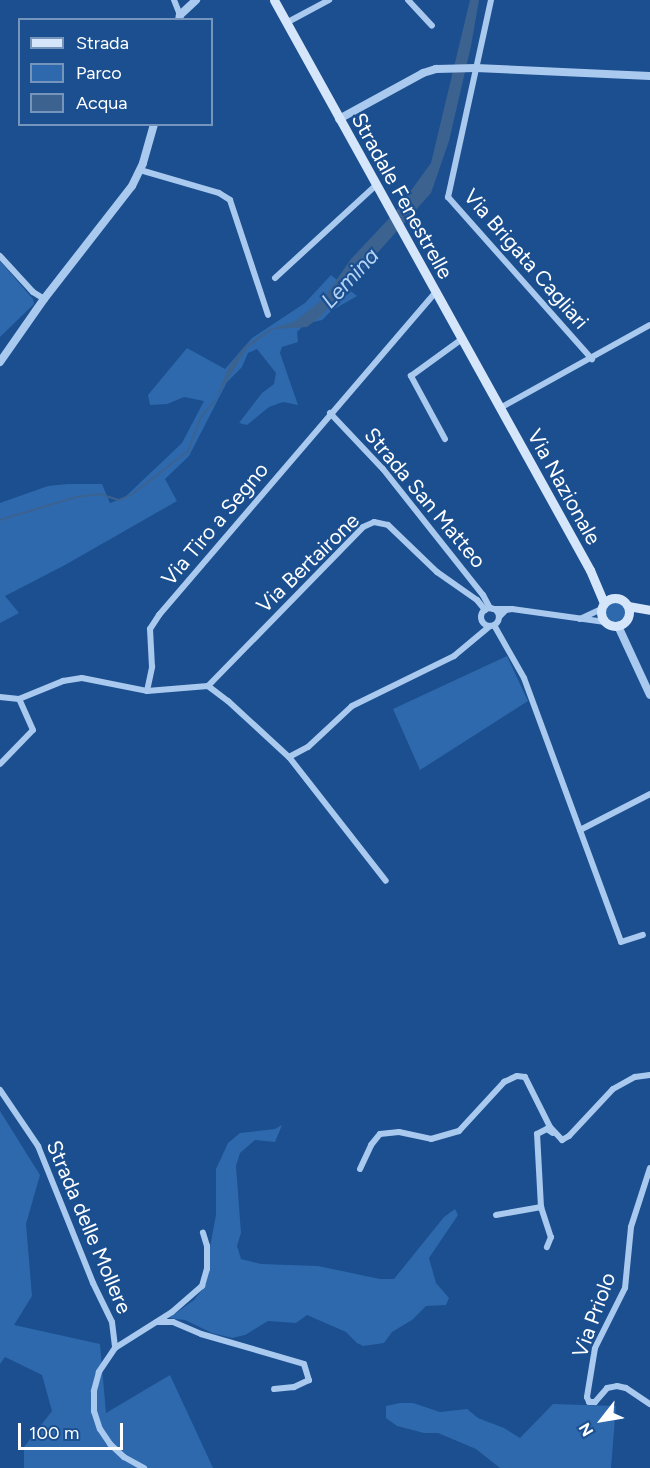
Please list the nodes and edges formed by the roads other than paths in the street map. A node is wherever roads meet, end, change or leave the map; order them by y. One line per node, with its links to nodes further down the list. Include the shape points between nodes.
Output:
1 (174, 0): 7 (street)
2 (196, 0): 7 (street)
3 (274, 0): 8 (main road, Stradale Fenestrelle)
4 (329, 0): 8 (street)
5 (408, 0): 9 (street)
6 (491, 0): 10 (street, Via Brigata Cagliari)
7 (179, 17)
8 (286, 23): 12 (main road, Stradale Fenestrelle)
9 (432, 26)
10 (473, 68): 11 (street); 12 (street, via 423,73); 23 (street, Via Brigata Cagliari, via 447,197)
11 (650, 76)
12 (339, 119): 15 (main road, Stradale Fenestrelle)
13 (153, 126): 14 (street)
14 (140, 170): 19 (street, via 121,201); 20 (street, via 219,193 230,200)
15 (375, 186): 17 (street); 18 (main road, Stradale Fenestrelle)
16 (0, 256): 19 (street)
17 (275, 278)
18 (435, 293): 22 (main road, Stradale Fenestrelle); 26 (street, Via Tiro a Segno)
19 (44, 299): 24 (street)
20 (268, 315)
21 (650, 324): 23 (street)
22 (462, 339): 25 (main road, Stradale Fenestrelle); 27 (street, via 411,376)
23 (592, 359): 25 (street)
24 (0, 362)
25 (500, 408): 28 (main road, Via Nazionale)
26 (330, 413): 31 (street, Strada San Matteo, via 390,477 483,595); 41 (street, Via Tiro a Segno, via 159,615 150,629 152,667)
27 (445, 439)
28 (596, 583): 29 (main road, Via Nazionale); 30 (main road, Via Nazionale)
29 (614, 598): 30 (main road); 34 (main road, Via Nazionale, via 623,600)
30 (602, 606): 36 (street); 37 (main road, Via Nazionale)
31 (489, 609): 32 (street); 35 (street); 38 (street, via 482,620); 40 (street, Via Bertairone, via 438,572 388,525 374,522 363,526)
32 (512, 609): 35 (street); 36 (street)
33 (650, 610): 34 (main road)
34 (629, 611): 39 (main road, via 624,623)
35 (499, 618): 38 (street)
36 (580, 620): 37 (street)
37 (605, 622): 39 (main road)
38 (492, 626): 45 (street, via 454,656 352,706 308,747); 48 (street, via 524,678)
39 (618, 626): 42 (street)
40 (208, 686): 41 (street); 45 (street)
41 (147, 691): 44 (street, via 82,678 63,681)
42 (650, 695)
43 (0, 697): 44 (street)
44 (19, 699): 46 (street, via 33,730)
45 (289, 757): 49 (street)
46 (0, 764)
47 (650, 794): 48 (street)
48 (580, 830): 50 (street, via 621,942)
49 (386, 881)
50 (643, 935)
51 (650, 1075): 53 (street, via 635,1077 613,1089 569,1136 562,1140)
52 (0, 1090): 61 (street, Strada delle Mollere, via 25,1125 53,1179 93,1284 112,1322)
53 (556, 1134): 55 (street, via 525,1077 517,1076 504,1082 459,1131 431,1138 399,1132 380,1134); 56 (street, via 547,1129 537,1134)
54 (650, 1167): 63 (street, Via Priolo, via 631,1227 625,1288 595,1348 587,1397 595,1402 607,1388 617,1386)
55 (360, 1169)
56 (541, 1208): 57 (street); 59 (street, via 551,1237)
57 (496, 1215)
58 (203, 1233): 60 (street, via 207,1269 202,1287)
59 (547, 1247)
60 (157, 1322): 61 (street); 62 (street, via 173,1322 304,1364 309,1380 294,1387)
61 (115, 1348): 64 (street, Strada delle Mollere, via 99,1372 94,1411 110,1444 123,1457)
62 (274, 1389)
63 (650, 1404)
64 (144, 1468)

